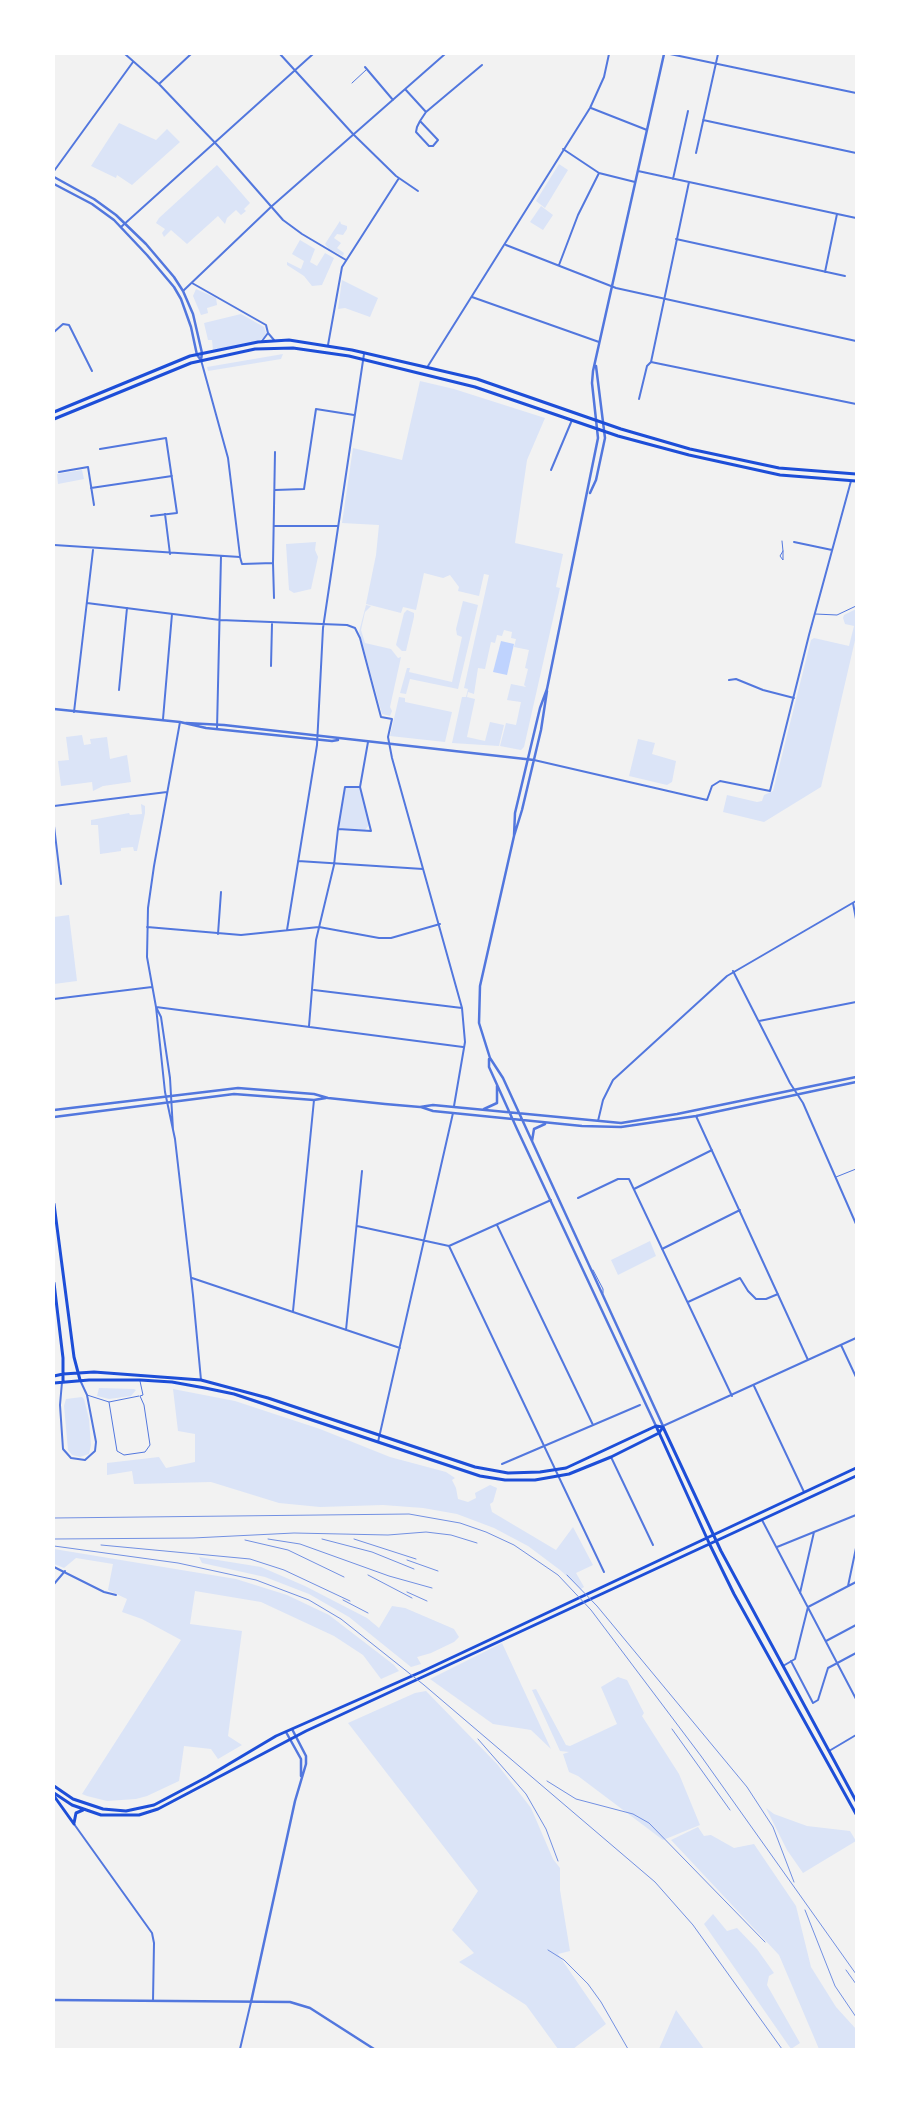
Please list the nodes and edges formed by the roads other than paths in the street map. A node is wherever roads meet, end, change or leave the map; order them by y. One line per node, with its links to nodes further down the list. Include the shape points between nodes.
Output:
1 (125, 54): 10 (street)
2 (191, 54): 16 (street)
3 (280, 54): 14 (street)
4 (313, 54): 14 (street)
5 (445, 54): 17 (street)
6 (609, 54): 20 (street, via 604,77)
7 (664, 54): 25 (street)
8 (670, 54): 12 (street)
9 (718, 54): 12 (street)
10 (133, 62): 16 (street); 32 (street)
11 (482, 64): 22 (street)
12 (716, 64): 18 (street); 23 (street)
13 (365, 68): 15 (street); 19 (street)
14 (295, 70): 26 (street); 27 (street)
15 (352, 83)
16 (159, 84): 27 (street)
17 (406, 89): 19 (street); 22 (street)
18 (856, 93)
19 (393, 100): 26 (street)
20 (590, 108): 25 (street); 28 (street)
21 (688, 111): 36 (street)
22 (426, 112): 24 (street)
23 (703, 120): 29 (street); 30 (street)
24 (420, 121): 24 (street, via 416,132 429,146 436,144 438,140)
25 (647, 130): 31 (street)
26 (353, 134): 35 (street); 41 (street)
27 (215, 142): 41 (street); 44 (street)
28 (563, 149): 33 (street); 47 (street)
29 (696, 152)
30 (856, 153)
31 (638, 171): 36 (street); 37 (street)
32 (54, 172)
33 (599, 173): 37 (street); 49 (street)
34 (54, 177): 44 (street, via 94,199)
35 (399, 178): 40 (street); 48 (street)
36 (673, 179): 38 (street)
37 (636, 182): 53 (street)
38 (689, 182): 42 (street); 46 (street)
39 (54, 184): 45 (street, via 92,204)
40 (418, 191)
41 (272, 206): 48 (street, via 291,226); 52 (street)
42 (837, 214): 43 (street); 50 (street)
43 (856, 218)
44 (125, 223): 45 (street); 54 (street)
45 (122, 227): 66 (street, via 175,288 186,313)
46 (676, 239): 50 (street); 56 (street)
47 (506, 244): 49 (street); 55 (street)
48 (346, 260): 63 (street, via 339,276)
49 (558, 266): 53 (street)
50 (825, 272): 51 (street)
51 (845, 276)
52 (191, 282): 54 (street); 58 (street, via 266,325)
53 (613, 287): 56 (street); 62 (street)
54 (183, 291): 64 (street, via 193,314)
55 (472, 297): 62 (street); 71 (street)
56 (664, 298): 60 (street); 69 (street)
57 (54, 332): 72 (street, via 63,324 68,325)
58 (268, 333): 59 (street); 61 (street)
59 (276, 341): 61 (main road); 63 (main road, via 303,341)
60 (856, 341)
61 (259, 342): 64 (main road)
62 (600, 343): 70 (street)
63 (328, 346): 65 (main road)
64 (202, 353): 66 (main road); 67 (street)
65 (364, 353): 68 (street); 71 (main road)
66 (197, 355): 67 (street); 75 (main road)
67 (201, 360): 68 (main road, via 282,347); 77 (main road); 107 (street, via 228,458)
68 (363, 360): 76 (street); 78 (main road, via 475,387)
69 (651, 362): 73 (street, via 647,366); 74 (street)
70 (596, 363): 79 (street, via 592,383); 80 (street)
71 (428, 366): 79 (main road, via 477,379)
72 (92, 371)
73 (639, 399)
74 (856, 404)
75 (54, 412)
76 (354, 415): 92 (street, via 316,409 304,489); 98 (street)
77 (54, 419)
78 (572, 420): 81 (main road); 85 (street)
79 (598, 421): 80 (main road); 81 (street)
80 (604, 423): 82 (street); 87 (main road, via 745,461 807,471)
81 (598, 429): 82 (main road); 93 (street)
82 (604, 431): 89 (main road, via 689,455 780,475); 93 (street, via 597,473)
83 (100, 449): 88 (street, via 166,438)
84 (275, 452): 92 (street)
85 (551, 470)
86 (59, 472): 91 (street, via 88,467)
87 (856, 474)
88 (172, 476): 91 (street); 95 (street, via 177,513)
89 (851, 481): 90 (main road); 103 (street)
90 (856, 482)
91 (91, 488): 94 (street)
92 (275, 490): 97 (street)
93 (588, 497): 121 (street)
94 (94, 505)
95 (165, 514): 96 (street); 105 (street)
96 (151, 516)
97 (274, 526): 98 (street); 108 (street)
98 (338, 526): 117 (street)
99 (782, 541): 104 (street)
100 (794, 542): 103 (street)
101 (54, 545): 102 (street)
102 (93, 549): 105 (street); 110 (street)
103 (832, 550): 114 (street)
104 (783, 551)
105 (170, 554): 106 (street)
106 (220, 556): 107 (street); 115 (street)
107 (240, 557): 108 (street, via 242,564)
108 (273, 563): 109 (street)
109 (274, 598)
110 (87, 603): 112 (street); 124 (street)
111 (856, 606): 114 (street, via 838,615)
112 (127, 608): 113 (street); 120 (street)
113 (172, 614): 115 (street); 125 (street)
114 (815, 614): 122 (street)
115 (220, 620): 116 (street); 128 (street)
116 (272, 623): 117 (street); 118 (street)
117 (324, 624): 130 (street); 134 (street, via 347,625 357,632 381,717 392,719 388,736)
118 (271, 666)
119 (729, 680): 122 (street, via 736,679)
120 (119, 690)
121 (547, 690): 135 (street); 136 (street)
122 (794, 698): 136 (street, via 771,790 766,792 720,781 712,785 708,799)
123 (54, 709): 124 (street)
124 (74, 712): 125 (street)
125 (163, 721): 126 (street)
126 (180, 722): 127 (street); 138 (street)
127 (186, 723): 128 (street); 129 (street)
128 (216, 724): 129 (street); 130 (street)
129 (217, 729): 132 (street)
130 (318, 735): 131 (street); 132 (street)
131 (339, 739): 132 (street); 133 (street)
132 (318, 740): 143 (street)
133 (368, 742): 134 (street); 137 (street)
134 (390, 744): 135 (street); 145 (street)
135 (527, 759): 136 (street); 142 (street, via 513,824)
136 (534, 760): 142 (street)
137 (360, 787): 141 (street, via 345,787); 141 (street, via 371,830)
138 (168, 792): 139 (street); 152 (street)
139 (54, 806)
140 (54, 826): 146 (street)
141 (339, 829): 144 (street)
142 (514, 836): 166 (street, via 478,1000 480,1032)
143 (298, 861): 144 (street); 154 (street)
144 (334, 865): 145 (street); 153 (street)
145 (424, 869): 151 (street)
146 (61, 884)
147 (221, 892): 155 (street)
148 (856, 901): 149 (street)
149 (853, 903): 150 (street); 156 (street)
150 (856, 919)
151 (440, 924): 153 (street, via 391,938); 162 (street)
152 (147, 927): 155 (street); 157 (street)
153 (319, 927): 154 (street); 158 (street)
154 (287, 930): 155 (street)
155 (218, 934)
156 (734, 971): 163 (street); 189 (street, via 612,1080 602,1100)
157 (152, 987): 159 (street); 161 (street)
158 (313, 990): 162 (street); 164 (street)
159 (54, 999)
160 (856, 1002): 163 (street)
161 (156, 1007): 164 (street); 171 (street, via 161,1017); 173 (street)
162 (462, 1008): 165 (street)
163 (759, 1021): 170 (street)
164 (309, 1026): 165 (street)
165 (464, 1047): 179 (street)
166 (490, 1058): 168 (street, via 489,1067); 184 (street)
167 (856, 1077): 170 (street)
168 (497, 1082): 180 (street, via 497,1103); 182 (street)
169 (856, 1082): 172 (street)
170 (795, 1090): 172 (street); 189 (street, via 638,1122)
171 (172, 1095): 173 (street); 174 (street, via 238,1088); 176 (street)
172 (798, 1095): 185 (street); 196 (street)
173 (166, 1096): 177 (street); 181 (street)
174 (328, 1098): 175 (street); 178 (street)
175 (314, 1100): 176 (street, via 245,1094); 212 (street)
176 (172, 1102): 177 (street); 191 (street)
177 (167, 1103): 186 (street); 191 (street)
178 (420, 1107): 179 (street); 183 (street)
179 (454, 1107): 180 (street)
180 (482, 1109): 182 (street)
181 (54, 1110)
182 (510, 1112): 184 (street); 187 (street)
183 (453, 1113): 187 (street); 205 (street)
184 (518, 1113): 188 (street); 189 (street)
185 (696, 1116): 190 (street, via 621,1127); 193 (street)
186 (54, 1117)
187 (513, 1119): 188 (street); 199 (street)
188 (521, 1120): 190 (street); 192 (street)
189 (598, 1121)
190 (548, 1123): 192 (street, via 534,1129)
191 (173, 1131): 208 (street)
192 (532, 1142): 235 (street)
193 (712, 1150): 197 (street); 201 (street)
194 (856, 1169): 196 (street)
195 (362, 1171): 204 (street)
196 (835, 1177): 202 (street)
197 (634, 1189): 198 (street, via 629,1179 623,1177); 207 (street)
198 (578, 1198)
199 (551, 1200): 203 (street); 234 (street)
200 (54, 1204): 218 (main road)
201 (740, 1210): 207 (street); 210 (street)
202 (856, 1224)
203 (497, 1225): 206 (street); 233 (street)
204 (357, 1226): 205 (street); 213 (street)
205 (424, 1241): 206 (street); 216 (street)
206 (449, 1246): 239 (street)
207 (662, 1249): 211 (street)
208 (192, 1278): 212 (street); 224 (street)
209 (54, 1283): 219 (main road)
210 (778, 1294): 211 (street, via 756,1299 740,1278); 217 (street)
211 (688, 1303): 230 (street)
212 (292, 1312): 213 (street)
213 (346, 1330): 216 (street)
214 (856, 1338): 215 (street)
215 (841, 1345): 217 (street); 221 (street)
216 (400, 1348): 237 (street)
217 (808, 1360): 227 (street)
218 (78, 1372): 219 (main road); 222 (main road); 224 (main road)
219 (63, 1374): 220 (main road); 225 (main road)
220 (54, 1376)
221 (856, 1377)
222 (80, 1380): 223 (main road); 225 (main road); 228 (street)
223 (140, 1380): 229 (street, via 143,1395); 238 (main road, via 172,1382 234,1394)
224 (200, 1380): 237 (main road, via 243,1390)
225 (63, 1381): 226 (main road); 228 (street, via 60,1405 63,1449 68,1456 79,1460 89,1458 96,1447)
226 (54, 1383)
227 (754, 1386): 230 (street); 246 (street)
228 (87, 1395): 231 (street)
229 (140, 1396): 231 (street); 231 (street, via 150,1445 145,1452 137,1454 124,1455 117,1451)
230 (732, 1396): 235 (street)
231 (109, 1402)
232 (640, 1405): 233 (street)
233 (592, 1425): 239 (street)
234 (656, 1426): 235 (main road); 236 (main road); 243 (main road, via 573,1466)
235 (663, 1427): 236 (main road); 250 (main road)
236 (659, 1433): 240 (main road); 251 (main road)
237 (380, 1436): 238 (street); 243 (main road, via 487,1470 525,1474)
238 (378, 1442): 245 (main road, via 480,1476 521,1481)
239 (543, 1447): 241 (street); 243 (street)
240 (611, 1457): 245 (main road); 253 (street)
241 (502, 1464)
242 (856, 1468): 246 (main road)
243 (554, 1471): 245 (street)
244 (856, 1476): 248 (main road)
245 (557, 1477): 259 (street)
246 (804, 1492): 250 (main road)
247 (856, 1515): 249 (street)
248 (762, 1520): 252 (main road); 255 (street)
249 (814, 1532): 255 (street); 263 (street)
250 (713, 1534): 251 (main road); 252 (main road)
251 (706, 1538): 254 (main road); 273 (main road)
252 (716, 1542): 254 (main road); 271 (main road)
253 (653, 1545)
254 (710, 1545): 275 (main road); 284 (main road)
255 (777, 1547): 263 (street)
256 (856, 1548): 262 (street)
257 (54, 1567): 258 (street)
258 (66, 1571): 261 (street); 264 (street)
259 (604, 1572)
260 (856, 1582): 262 (street)
261 (54, 1584)
262 (848, 1586): 265 (street)
263 (800, 1593): 265 (street)
264 (116, 1595)
265 (808, 1607): 267 (street); 269 (street, via 796,1659)
266 (856, 1625): 267 (street)
267 (826, 1641): 270 (street)
268 (856, 1653): 270 (street)
269 (791, 1662): 270 (street, via 813,1703 818,1700 828,1668); 271 (street)
270 (837, 1663): 272 (street)
271 (782, 1666): 278 (main road)
272 (856, 1699)
273 (292, 1729): 274 (main road); 275 (street)
274 (286, 1732): 277 (street); 280 (main road, via 146,1808 103,1810 73,1799)
275 (296, 1736): 277 (main road); 279 (street, via 306,1756)
276 (856, 1736): 278 (street)
277 (290, 1739): 279 (street, via 301,1759); 283 (main road, via 158,1809 123,1816)
278 (829, 1750): 282 (main road)
279 (301, 1778): 288 (street)
280 (54, 1786)
281 (54, 1794): 283 (main road); 285 (main road)
282 (856, 1801)
283 (83, 1810): 285 (main road, via 76,1813)
284 (856, 1814)
285 (74, 1824): 287 (street, via 152,1932)
286 (54, 2000): 287 (street)
287 (153, 2001): 288 (street)
288 (250, 2002): 289 (street); 290 (street, via 302,2005)
289 (240, 2049)
290 (374, 2049)

